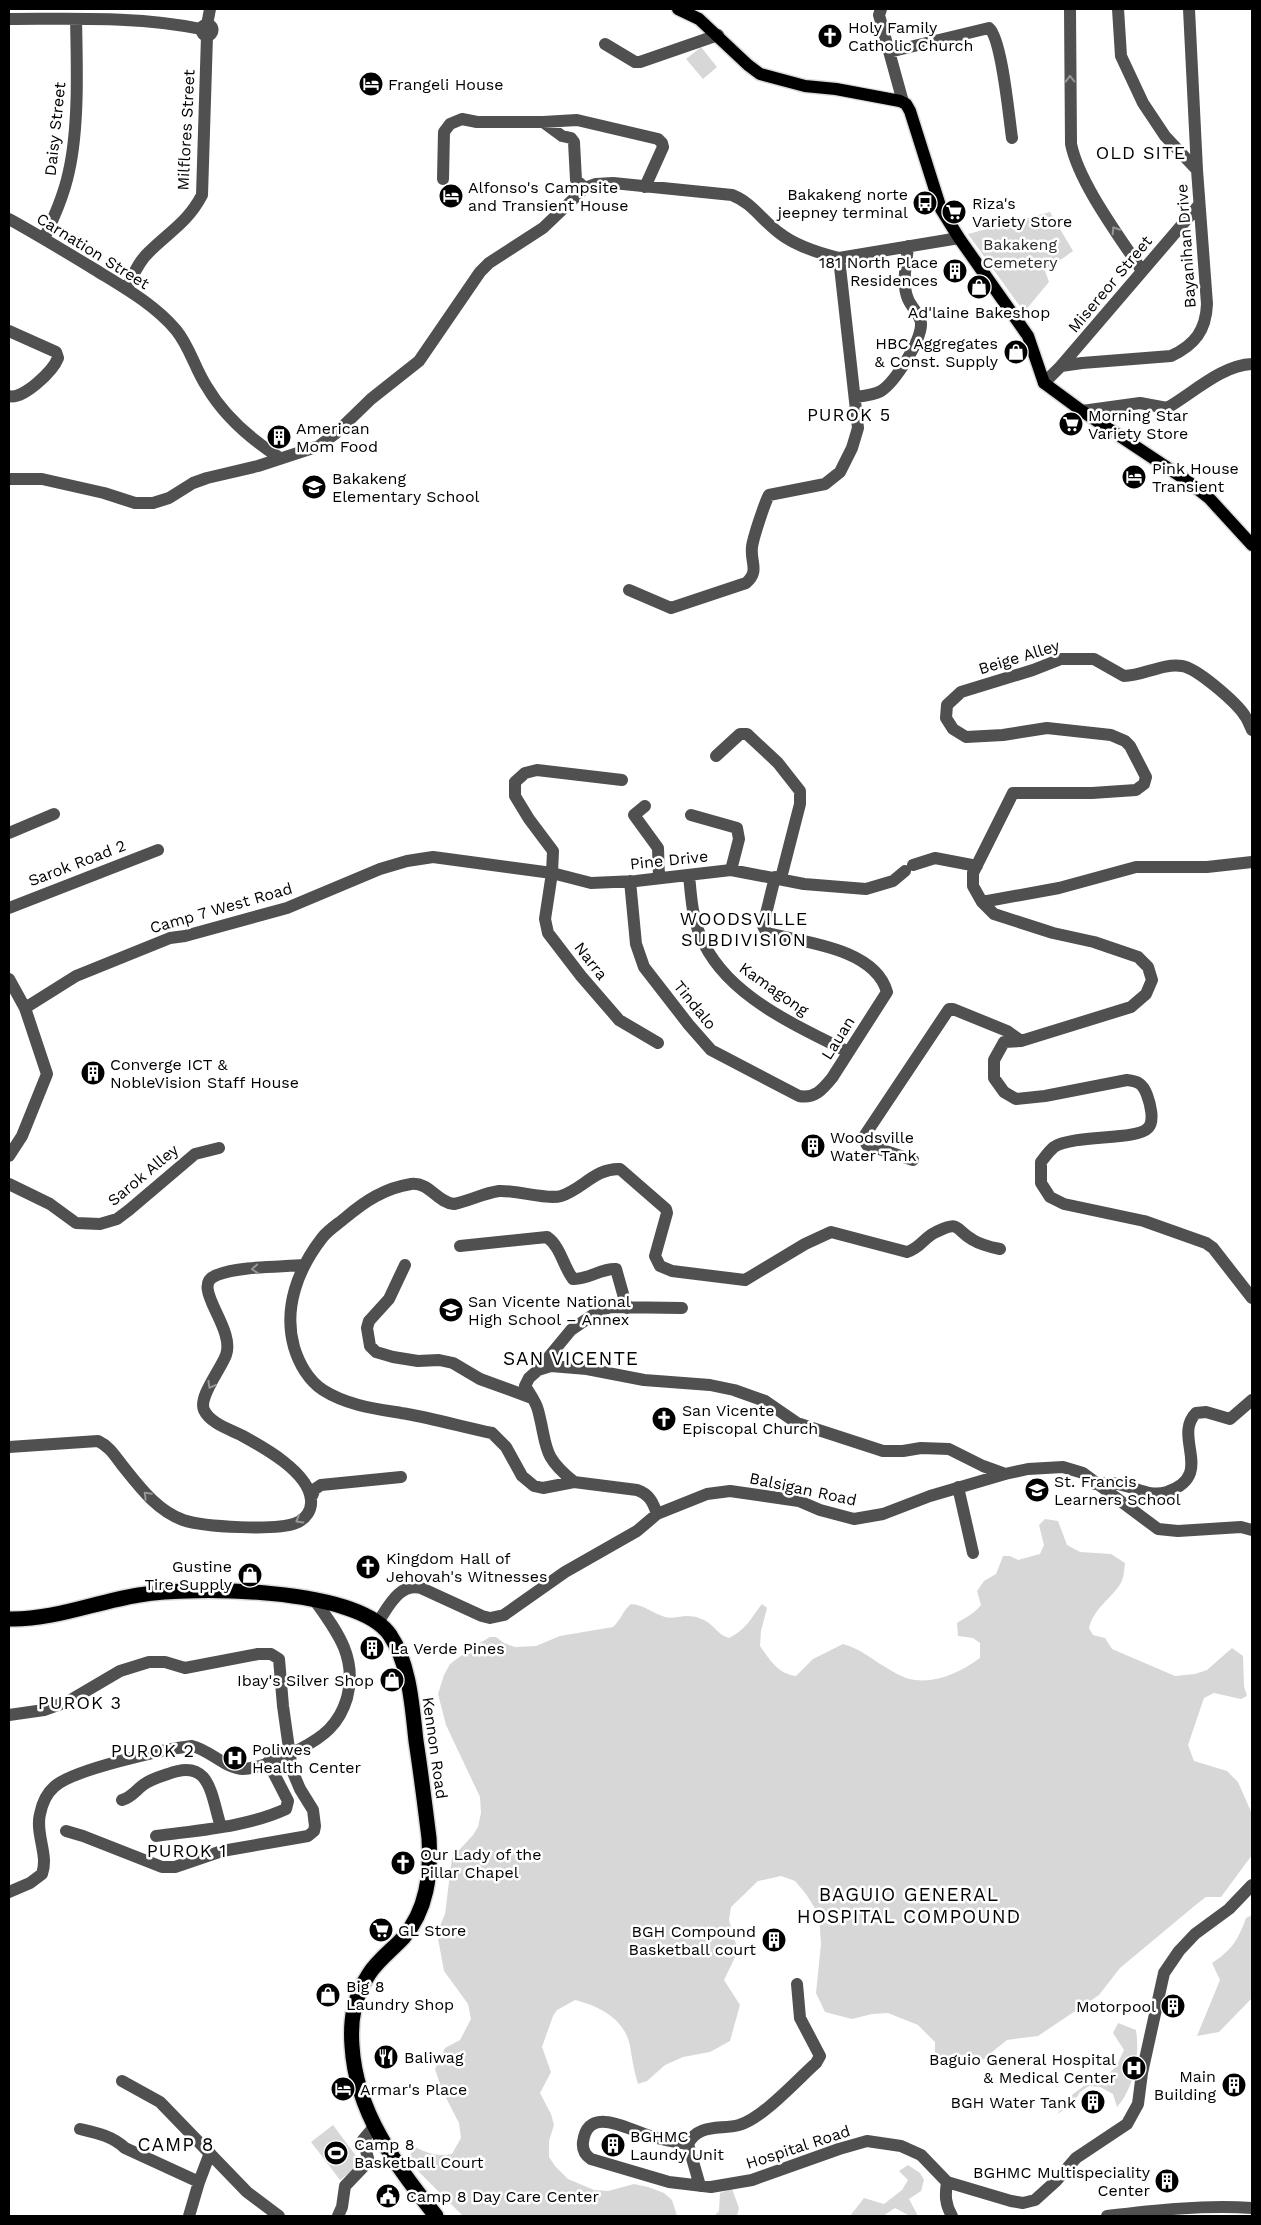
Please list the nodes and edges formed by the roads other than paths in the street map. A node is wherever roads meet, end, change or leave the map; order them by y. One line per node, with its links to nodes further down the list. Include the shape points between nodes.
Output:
1 (210, 9): 9 (street, Milflores Street)
2 (678, 9): 10 (main road, via 699,19)
3 (881, 9): 12 (street, via 879,15)
4 (1070, 9): 26 (street, one-way to 4, via 1074,161 1071,144)
5 (1118, 9): 16 (street, via 1121,56 1143,103 1165,136)
6 (1189, 9): 16 (street, Bayanihan Drive)
7 (76, 19): 8 (street); 9 (street); 23 (street, Daisy Street, via 77,79 69,171)
8 (9, 20)
9 (205, 30): 27 (street, Milflores Street, via 202,195 182,224 142,259)
10 (718, 35): 11 (street, via 640,62); 13 (main road, via 760,74 805,86)
11 (605, 44)
12 (889, 52): 13 (street); 15 (street, via 989,28 993,32 1000,61)
13 (903, 102): 22 (main road, via 910,111 941,209)
14 (543, 122): 17 (street, via 462,120 450,124 444,132); 18 (street, via 577,120 658,139 663,147); 19 (street, via 574,142 576,180)
15 (1012, 138)
16 (1197, 170): 20 (street, Bayanihan Drive)
17 (443, 178)
18 (645, 187): 19 (street, via 596,184); 25 (street, via 741,198 790,240)
19 (585, 188): 35 (street, via 543,228 485,268 419,361 371,398 326,442)
20 (1199, 205): 26 (street, Misereor Street); 30 (street, Bayanihan Drive, via 1207,304 1201,332 1171,356)
21 (9, 219): 23 (street, Carnation Street)
22 (958, 238): 24 (street); 31 (main road, via 1028,336)
23 (44, 239): 27 (street, Carnation Street)
24 (908, 246): 25 (street); 33 (street, via 905,285 908,299 921,321 920,334 889,384 880,392)
25 (839, 258): 33 (street)
26 (1142, 271): 30 (street, Misereor Street)
27 (126, 288): 35 (street, Carnation Street, via 176,330 216,400 248,435)
28 (9, 331): 32 (street, via 56,352 58,360)
29 (1252, 364): 34 (street, via 1243,364 1218,376 1167,408 1140,403)
30 (1061, 366): 31 (street, Misereor Street)
31 (1044, 383): 34 (main road)
32 (15, 395)
33 (855, 397): 38 (street, via 858,428 840,472 825,484 767,497 752,548 755,569 746,583 671,608)
34 (1082, 411): 37 (main road, via 1209,498)
35 (280, 458): 36 (street, via 207,478 169,498 144,504 42,479)
36 (9, 479)
37 (1252, 545)
38 (629, 590)
39 (1252, 730): 49 (street, Beige Alley, via 1245,715 1227,697 1182,666 1124,676 1094,658 1061,659 961,692 947,705 946,718 953,729 966,737 1047,728 1111,735 1130,746 1146,777 1144,784 1136,790 1013,793)
40 (716, 756): 54 (street, via 740,734 747,734 778,763 800,791 800,804)
41 (622, 780): 51 (street, Narra, via 537,770 525,773 515,782 515,796 553,851)
42 (645, 806): 53 (street, via 634,815 658,848)
43 (54, 814): 45 (street)
44 (690, 814): 50 (street, via 737,828 739,839)
45 (9, 833)
46 (158, 850): 57 (street, Sarok Road 2)
47 (433, 858): 51 (street, Pine Drive); 59 (street, Camp 7 West Road, via 380,869 287,908 170,938 76,976)
48 (1252, 862): 56 (street, via 1208,867 1136,867 1059,888)
49 (977, 866): 54 (street, Pine Drive, via 935,858 909,868 893,881 866,889 804,884); 56 (street, via 973,886)
50 (731, 870): 52 (street, Pine Drive); 54 (street, Pine Drive)
51 (552, 873): 55 (street, Pine Drive, via 591,882); 61 (street, Narra, via 545,919 548,932 619,1020)
52 (689, 875): 53 (street, Pine Drive); 62 (street, Kamagong, via 693,912 711,958 735,984 789,1022)
53 (658, 878): 55 (street, Pine Drive)
54 (778, 878): 62 (street, Lauan, via 763,926 767,933 834,948 868,967 885,984 887,992)
55 (630, 881): 63 (street, Tindalo, via 636,944 644,967 689,1026 711,1050)
56 (982, 902): 60 (street, via 998,916 1138,957 1148,967 1152,980 1146,994 1131,1007)
57 (9, 908)
58 (9, 979): 59 (street)
59 (25, 1008): 65 (street, via 48,1074 22,1136)
60 (1021, 1041): 66 (street, via 1008,1031 949,1010 863,1138 866,1145); 72 (street, via 1004,1042 994,1060 994,1078 1004,1092 1016,1098 1045,1096 1132,1080 1144,1088 1151,1113 1150,1126 1141,1132 1077,1140 1054,1147 1041,1162 1041,1183 1050,1197 1082,1209 1144,1221 1206,1243)
61 (658, 1043)
62 (848, 1052): 63 (street, Lauan, via 825,1087 813,1096)
63 (805, 1097)
64 (219, 1148): 67 (street, Sarok Alley, via 195,1154 117,1219 100,1224 76,1223 50,1204)
65 (9, 1156)
66 (913, 1160)
67 (9, 1184)
68 (460, 1246): 73 (street, via 547,1237 573,1278 581,1279 616,1269)
69 (1000, 1249): 71 (street, via 972,1240 958,1227 948,1226 931,1234 917,1249 908,1252 831,1232 745,1280 672,1271 660,1266 655,1256 666,1209 620,1169 610,1169 595,1174 576,1189 558,1197 500,1191 454,1204 447,1203 422,1185 384,1191 363,1202 323,1237)
70 (405, 1265): 76 (street, via 389,1299 369,1321 370,1346 376,1352 393,1357 453,1363 480,1379)
71 (304, 1266): 81 (street, via 292,1297 289,1321 297,1356 309,1377 322,1390 355,1404 492,1433 506,1447 522,1476 534,1486 543,1488); 84 (street, one-way to 84, via 230,1272 216,1275 208,1281 208,1298 218,1312 229,1343 226,1356 202,1402 205,1412 214,1421 267,1450 287,1465 303,1482)
72 (1252, 1298)
73 (627, 1308): 74 (street); 75 (street, via 612,1307 586,1318 571,1330)
74 (682, 1308)
75 (538, 1370): 76 (street, via 526,1386); 79 (street, via 550,1366 587,1369 644,1380 687,1382 734,1390 765,1401 797,1423 884,1450 949,1449)
76 (532, 1398): 81 (street, via 538,1408 545,1448 557,1468)
77 (1252, 1400): 82 (street, via 1230,1419 1206,1412 1196,1413 1188,1430 1193,1469 1174,1490 1154,1495 1121,1484)
78 (9, 1447): 84 (street, one-way to 78, via 309,1512 290,1525 209,1525 182,1519 155,1503 108,1447 98,1442)
79 (1005, 1474): 82 (street, Balsigan Road, via 1062,1467 1083,1473); 83 (street, Balsigan Road)
80 (402, 1477): 84 (street, via 321,1485)
81 (574, 1482): 85 (street, via 644,1492)
82 (1095, 1484): 86 (street, Balsigan Road, via 1158,1529 1178,1532)
83 (958, 1487): 85 (street, Balsigan Road, via 883,1514 854,1518 799,1501 730,1491 708,1494); 87 (street)
84 (311, 1498)
85 (657, 1514): 90 (street, Balsigan Road, via 637,1531 566,1572 504,1615 482,1616 413,1586 398,1595)
86 (1252, 1530)
87 (973, 1553)
88 (313, 1598): 89 (highway, Kennon Road, via 241,1590 178,1591 109,1601 45,1617); 90 (highway, Kennon Road); 92 (street, via 345,1648 351,1673 350,1685 335,1725)
89 (9, 1619)
90 (378, 1622): 102 (highway, Kennon Road, via 395,1642 408,1684 430,1860 420,1914 401,1940 370,1972 353,2007 354,2069)
91 (9, 1716): 92 (street, via 44,1710 69,1701 132,1666 158,1661 185,1668 226,1658 272,1654 280,1662)
92 (290, 1754): 93 (street); 96 (street, via 295,1780 313,1810 314,1832 308,1836 222,1851 175,1867 162,1867)
93 (268, 1762): 95 (street, via 288,1801 286,1809); 99 (street, via 240,1769 192,1746 93,1769 62,1781 49,1792 40,1814 40,1838 45,1861 42,1874)
94 (122, 1800): 95 (street, via 155,1778 180,1769 198,1772 208,1782)
95 (220, 1827): 97 (street)
96 (66, 1831)
97 (156, 1836)
98 (1252, 1885): 107 (street, via 1229,1909 1195,1934 1164,1973 1138,2104 1126,2124 1076,2158 1036,2200 1012,2201)
99 (9, 1892)
100 (797, 1984): 104 (street, via 800,2018 820,2056 816,2062 755,2118 740,2125 700,2130)
101 (122, 2081): 105 (street, via 160,2102)
102 (374, 2127): 112 (street, via 362,2140 367,2163 345,2186); 113 (highway, Kennon Road)
103 (80, 2129): 106 (street, via 107,2136 125,2148)
104 (688, 2144): 108 (street); 108 (street, Hospital Road, via 603,2122 590,2127 583,2146 586,2156 591,2159 669,2182)
105 (210, 2153): 106 (street); 111 (street, via 247,2192)
106 (199, 2182): 110 (street)
107 (947, 2182): 108 (street, Hospital Road, via 921,2155 901,2146 867,2142 752,2180 723,2187); 114 (street, via 945,2197)
108 (700, 2186)
109 (1252, 2208): 115 (street, via 1222,2206)
110 (189, 2216)
111 (279, 2216)
112 (338, 2216)
113 (436, 2216)
114 (952, 2216)
115 (1107, 2216)

